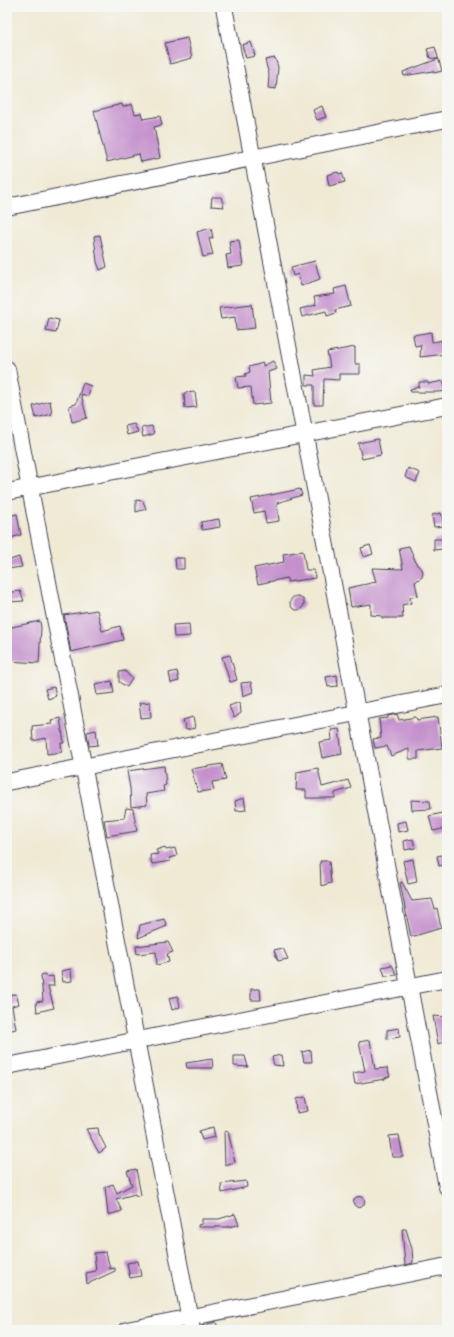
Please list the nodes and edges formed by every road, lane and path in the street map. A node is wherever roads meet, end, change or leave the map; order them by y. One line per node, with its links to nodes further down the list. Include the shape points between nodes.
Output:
1 (224, 7): 3 (street)
2 (447, 119): 3 (street)
3 (253, 158): 4 (street); 7 (street)
4 (7, 207)
5 (7, 369): 8 (street)
6 (447, 406): 7 (street)
7 (305, 434): 8 (street); 11 (street)
8 (30, 488): 9 (street); 12 (street)
9 (7, 492)
10 (447, 695): 11 (street)
11 (358, 712): 12 (street); 15 (street)
12 (83, 767): 13 (street); 16 (street)
13 (7, 782)
14 (447, 979): 15 (street)
15 (409, 987): 16 (street); 18 (street)
16 (136, 1040): 17 (street); 20 (street)
17 (7, 1066)
18 (447, 1187)
19 (447, 1266): 20 (street)
20 (190, 1324): 21 (street)
21 (127, 1330)

